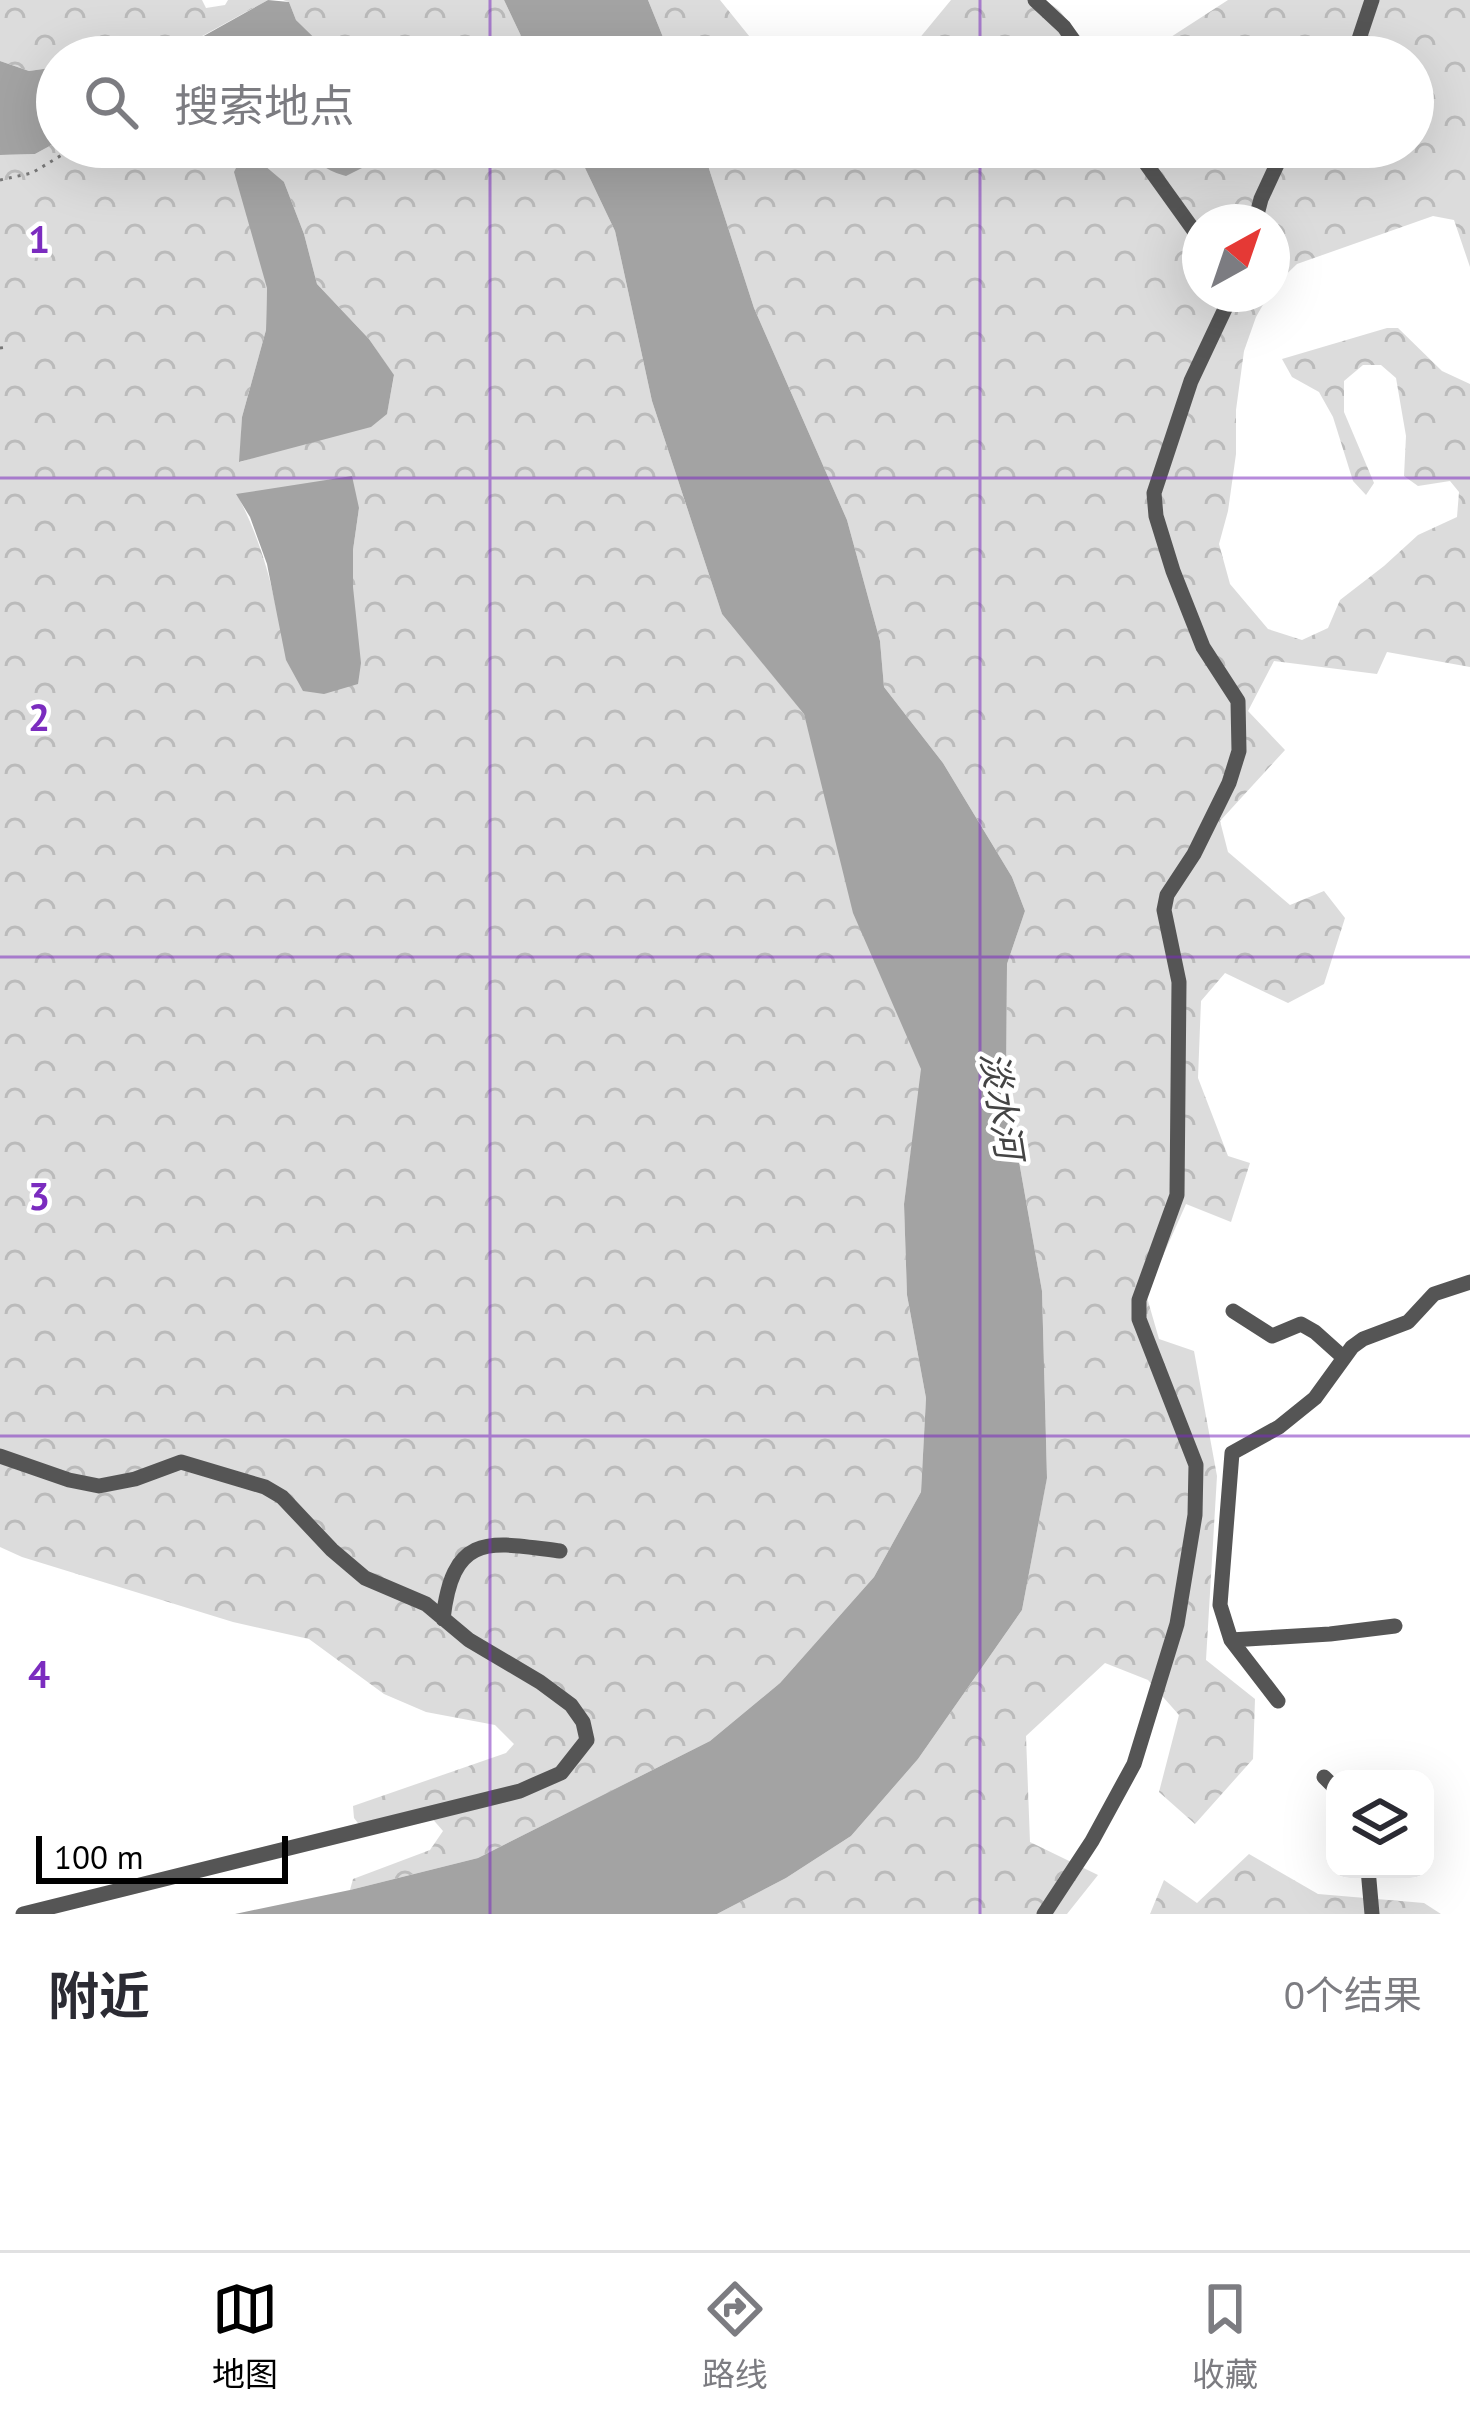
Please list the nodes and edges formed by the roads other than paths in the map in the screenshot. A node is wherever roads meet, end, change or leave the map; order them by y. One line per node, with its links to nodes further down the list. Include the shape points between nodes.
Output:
1 (1034, 0): 3 (street)
2 (1372, 0): 4 (street)
3 (1070, 36)
4 (1360, 36)
5 (1149, 168): 8 (street)
6 (1276, 168): 7 (street)
7 (1260, 204)
8 (1182, 214)
9 (1226, 312): 21 (street, via 1191,381 1154,493 1203,647 1238,701 1239,751 1229,783 1164,910 1179,982 1177,1195 1139,1300 1196,1465 1195,1515 1177,1624 1134,1764)
10 (1470, 1282): 12 (street, via 1434,1294 1408,1322 1364,1339)
11 (1233, 1311): 12 (street, via 1272,1336 1301,1324)
12 (1344, 1358): 17 (street, via 1315,1398 1232,1454 1220,1605)
13 (0, 1456): 15 (street, via 99,1486 181,1462 265,1487 365,1578)
14 (560, 1551): 15 (street, via 481,1547 462,1561)
15 (443, 1618): 20 (street, via 571,1706 587,1740 561,1774 520,1791)
16 (1395, 1626): 17 (street)
17 (1231, 1640): 18 (street)
18 (1279, 1701)
19 (1368, 1878): 22 (street)
20 (22, 1914)
21 (1044, 1914)
22 (1372, 1914)

